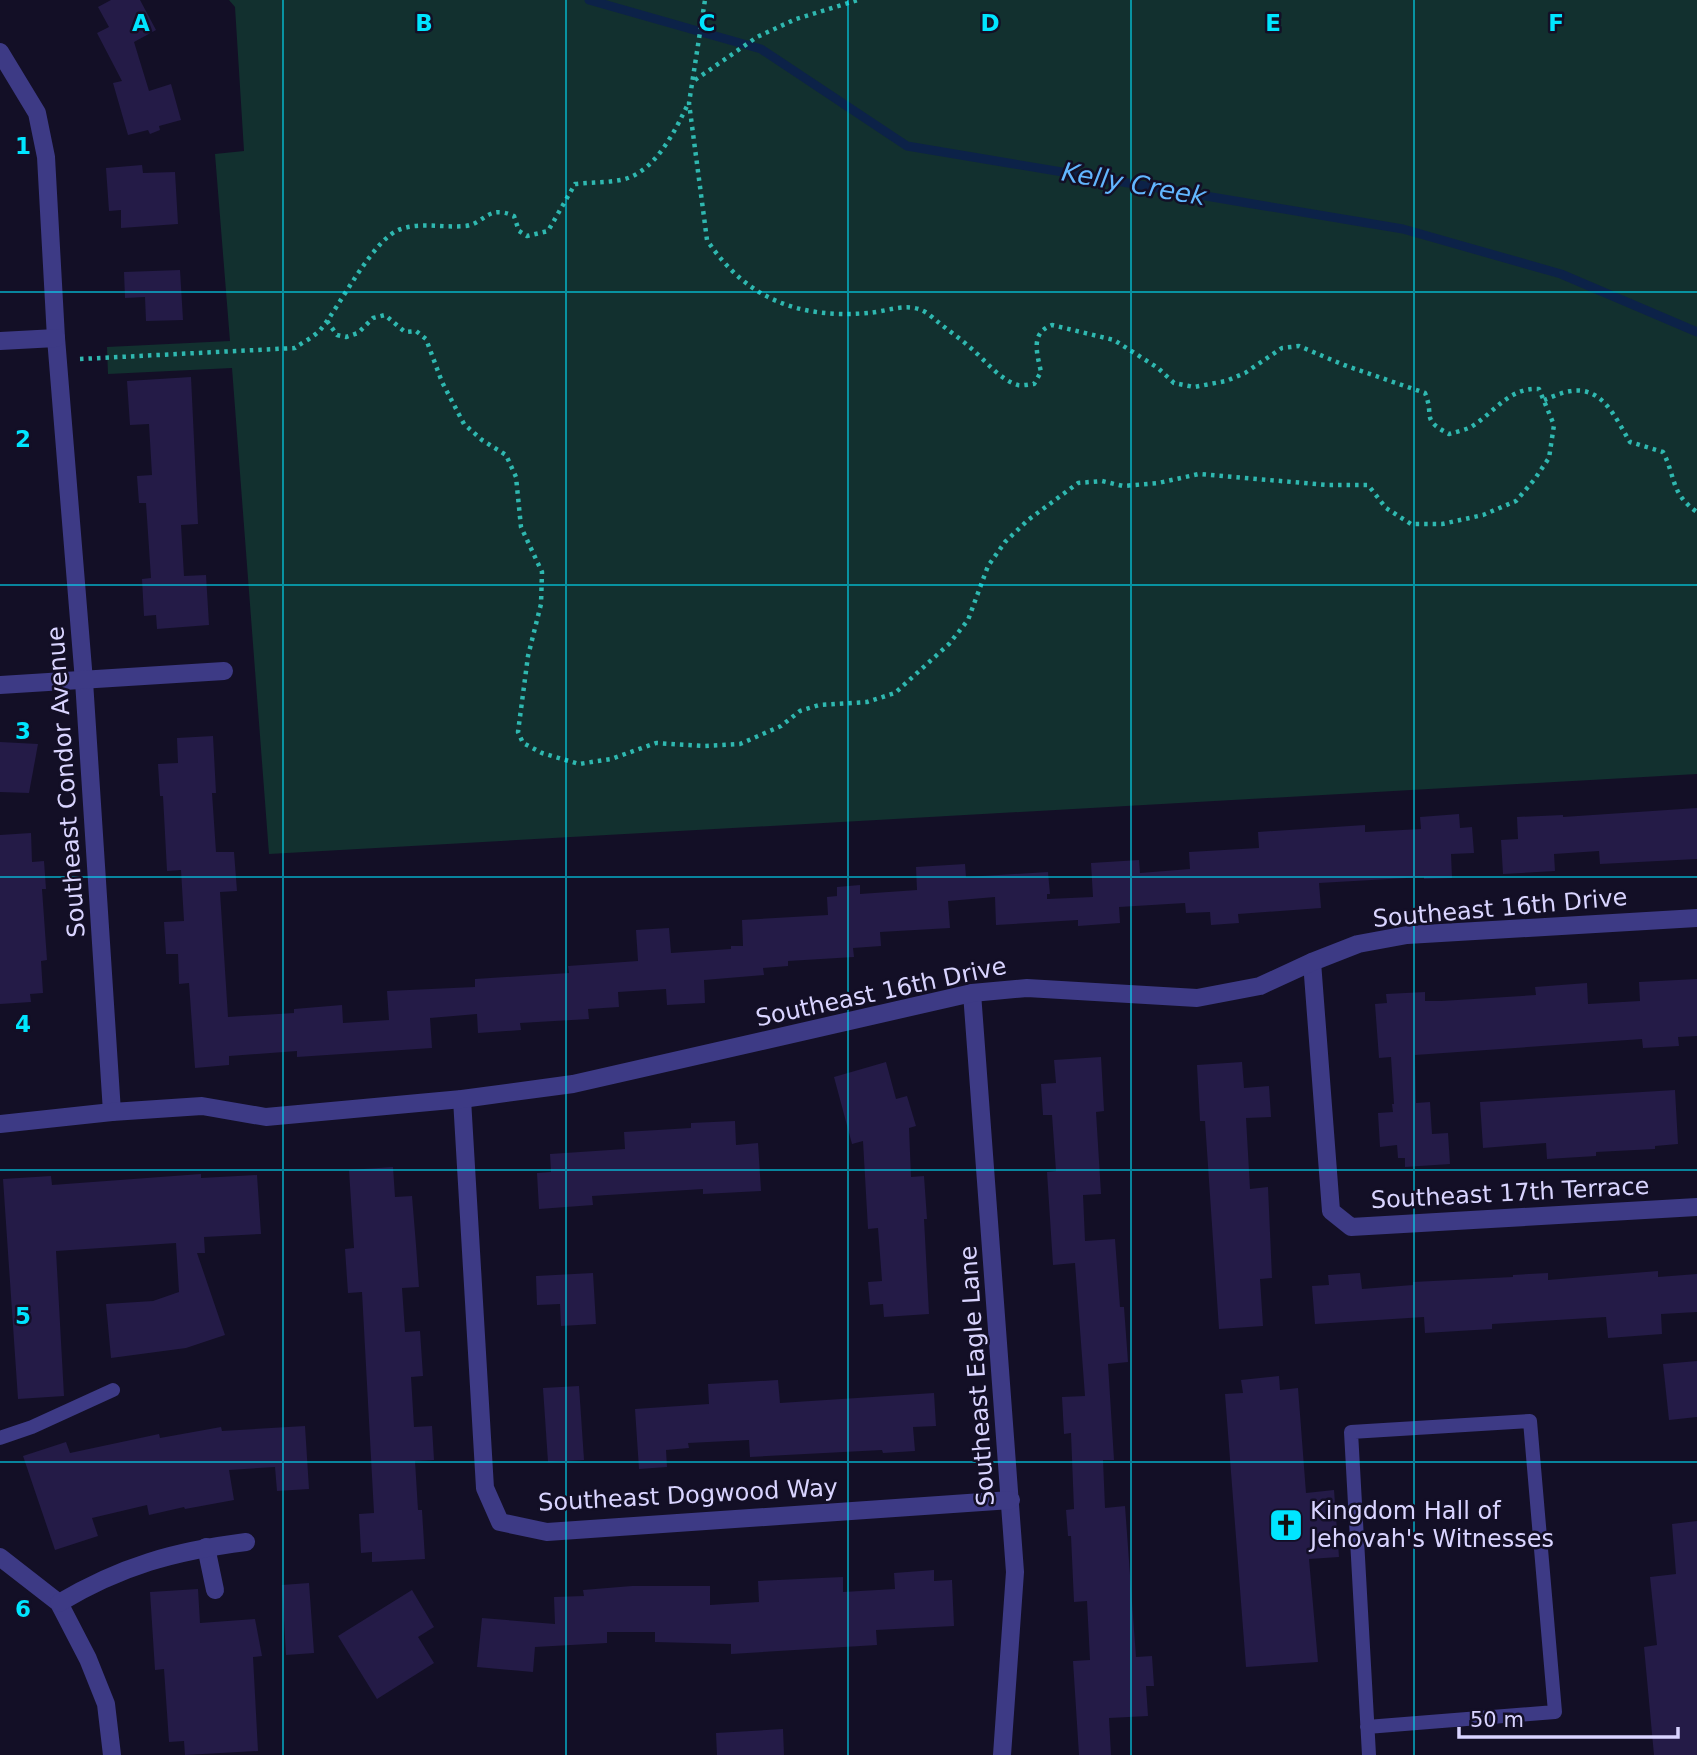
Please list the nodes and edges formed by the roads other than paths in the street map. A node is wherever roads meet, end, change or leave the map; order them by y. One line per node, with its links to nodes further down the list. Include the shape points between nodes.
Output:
1 (0, 52): 2 (street, Southeast Condor Avenue, via 37,113 46,157)
2 (56, 338): 3 (street); 5 (street, Southeast Condor Avenue)
3 (0, 341)
4 (224, 671): 5 (street)
5 (84, 681): 6 (street); 11 (street, Southeast Condor Avenue)
6 (0, 685)
7 (1697, 918): 8 (street, Southeast 16th Drive, via 1406,935 1358,944)
8 (1312, 962): 9 (street, Southeast 16th Drive, via 1260,986 1197,998 1027,988); 13 (street, Southeast 17th Terrace, via 1331,1211 1351,1227)
9 (972, 993): 10 (street, Southeast 16th Drive, via 573,1084); 16 (street, Southeast Eagle Lane)
10 (462, 1100): 11 (street, Southeast 16th Drive, via 266,1116 202,1106); 16 (street, Southeast Dogwood Way, via 485,1488 500,1522 547,1532)
11 (112, 1112): 12 (street)
12 (0, 1124)
13 (1697, 1207)
14 (114, 1390): 15 (lane)
15 (0, 1438)
16 (1011, 1500): 24 (street, Southeast Eagle Lane, via 1015,1573)
17 (247, 1542): 18 (street)
18 (206, 1547): 20 (street); 21 (street, via 95,1582)
19 (0, 1557): 21 (street)
20 (215, 1590)
21 (59, 1603): 23 (street, via 106,1704)
22 (1367, 1727): 22 (lane, via 1351,1432 1530,1421 1555,1712); 25 (lane)
23 (112, 1755)
24 (1002, 1755)
25 (1369, 1755)

